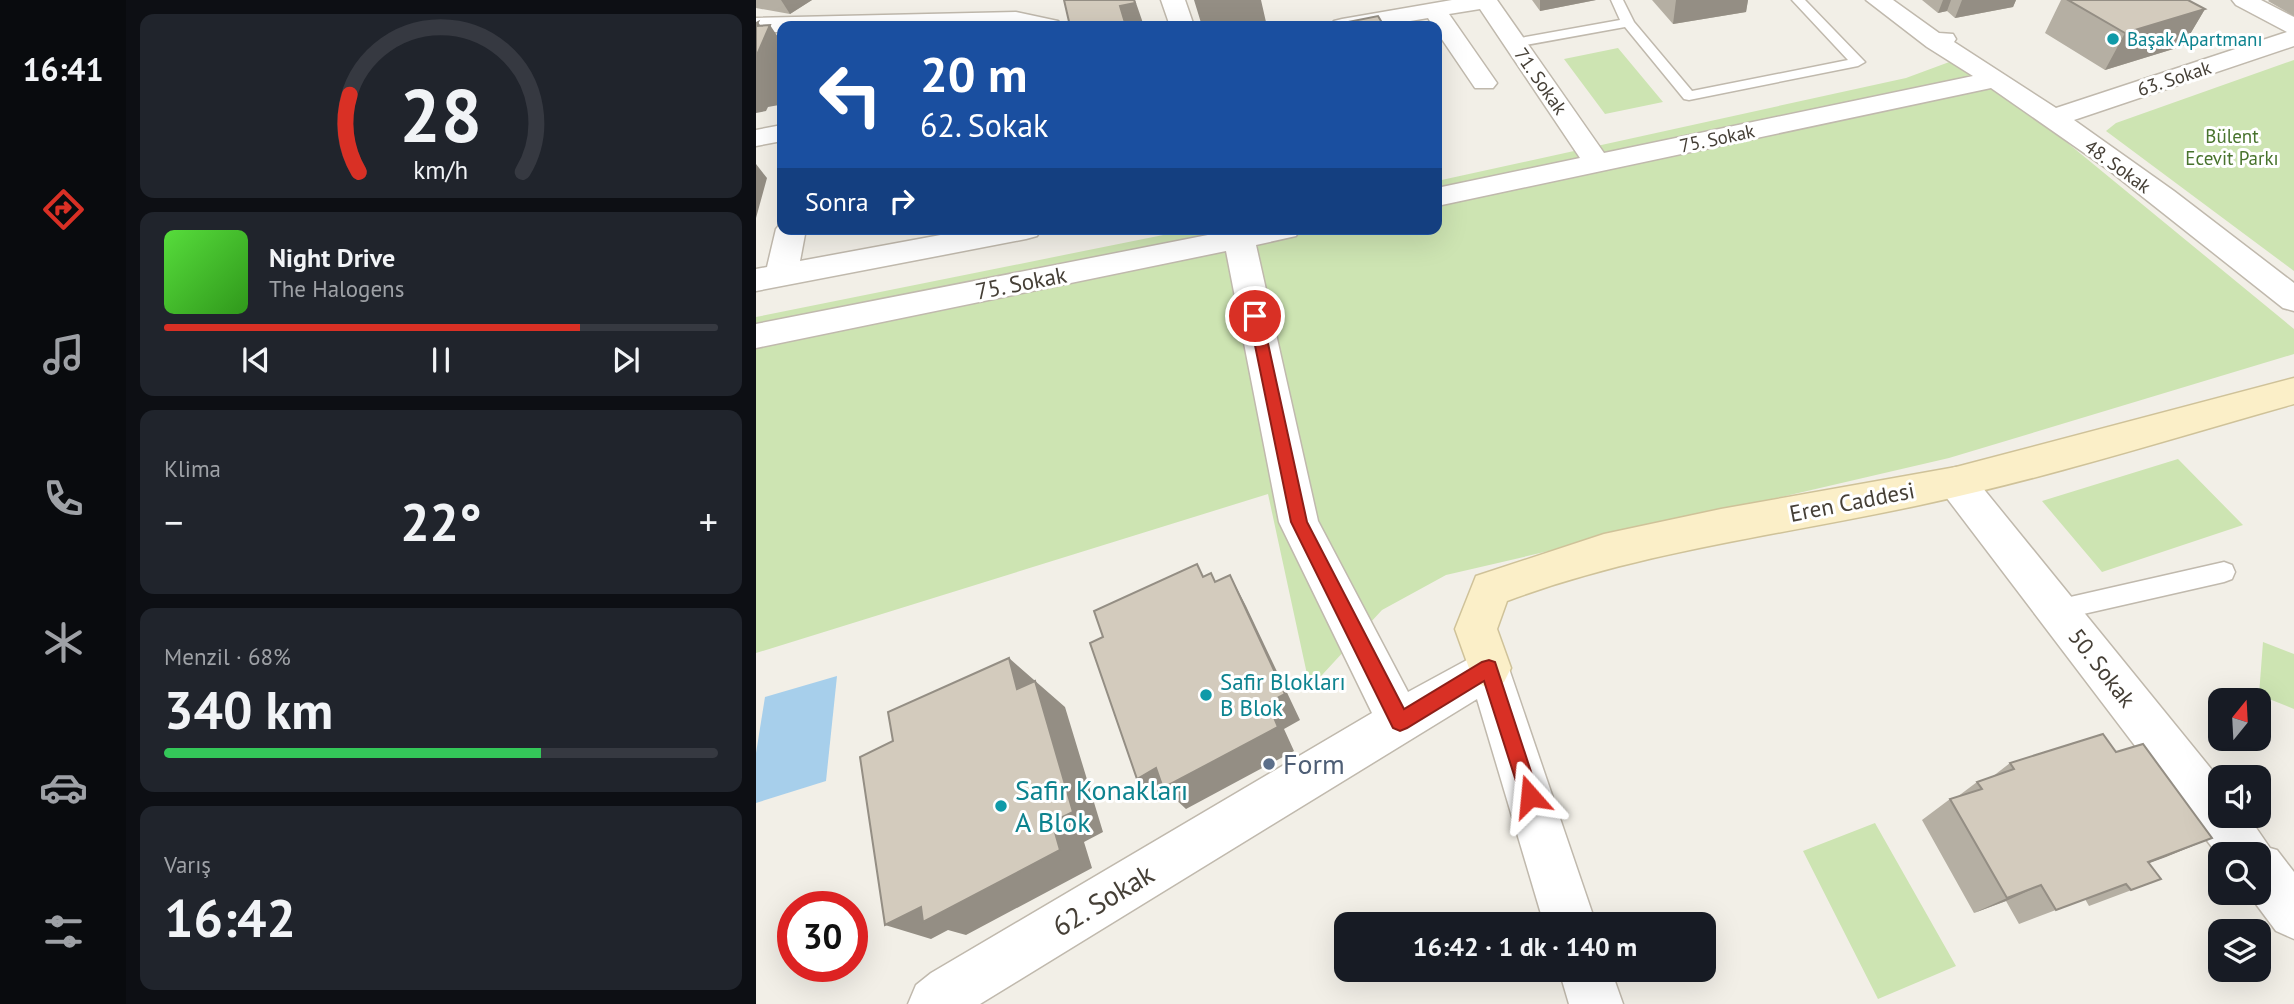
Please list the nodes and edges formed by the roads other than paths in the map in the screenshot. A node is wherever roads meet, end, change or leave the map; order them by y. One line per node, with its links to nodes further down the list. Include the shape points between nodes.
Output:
1 (856, 0): 9 (street)
2 (1173, 0): 12 (street)
3 (1617, 0): 16 (lane)
4 (1798, 0): 16 (lane, via 1858,62 1689,96)
5 (1878, 0): 22 (street, 48. Sokak)
6 (2244, 0): 19 (street)
7 (1485, 1): 8 (street); 21 (street, 71. Sokak)
8 (1433, 9): 13 (street); 14 (street)
9 (833, 21)
10 (942, 21): 11 (street)
11 (1026, 21)
12 (1180, 21)
13 (1369, 21)
14 (1441, 21)
15 (1442, 22): 23 (street)
16 (1628, 23): 21 (lane)
17 (756, 24): 18 (street)
18 (777, 24)
19 (2294, 27)
20 (2294, 38): 24 (street, 63. Sokak)
21 (1514, 43): 27 (street, 71. Sokak)
22 (1996, 79): 24 (street, 48. Sokak); 27 (street, 75. Sokak)
23 (1484, 83)
24 (2053, 118): 34 (street, 48. Sokak, via 2235,251)
25 (777, 135): 26 (street)
26 (756, 138)
27 (1597, 163): 28 (street, 75. Sokak)
28 (1442, 196)
29 (788, 235): 33 (street)
30 (994, 235): 33 (street)
31 (1233, 235): 35 (street, 75. Sokak)
32 (1238, 235): 41 (street, via 1299,522)
33 (768, 278)
34 (2294, 300)
35 (756, 336)
36 (2294, 391): 37 (street, Eren Caddesi)
37 (1956, 482): 39 (street, 50. Sokak); 40 (street, Eren Caddesi, via 1595,554 1491,589 1476,629)
38 (2224, 572): 39 (lane)
39 (2057, 610): 42 (street, 50. Sokak)
40 (1489, 668): 41 (street, 62. Sokak); 44 (street)
41 (1400, 722): 47 (street, 62. Sokak)
42 (2239, 842)
43 (2271, 884): 45 (street)
44 (1566, 912)
45 (2294, 913)
46 (1589, 982): 48 (street)
47 (935, 1004)
48 (1596, 1004)

